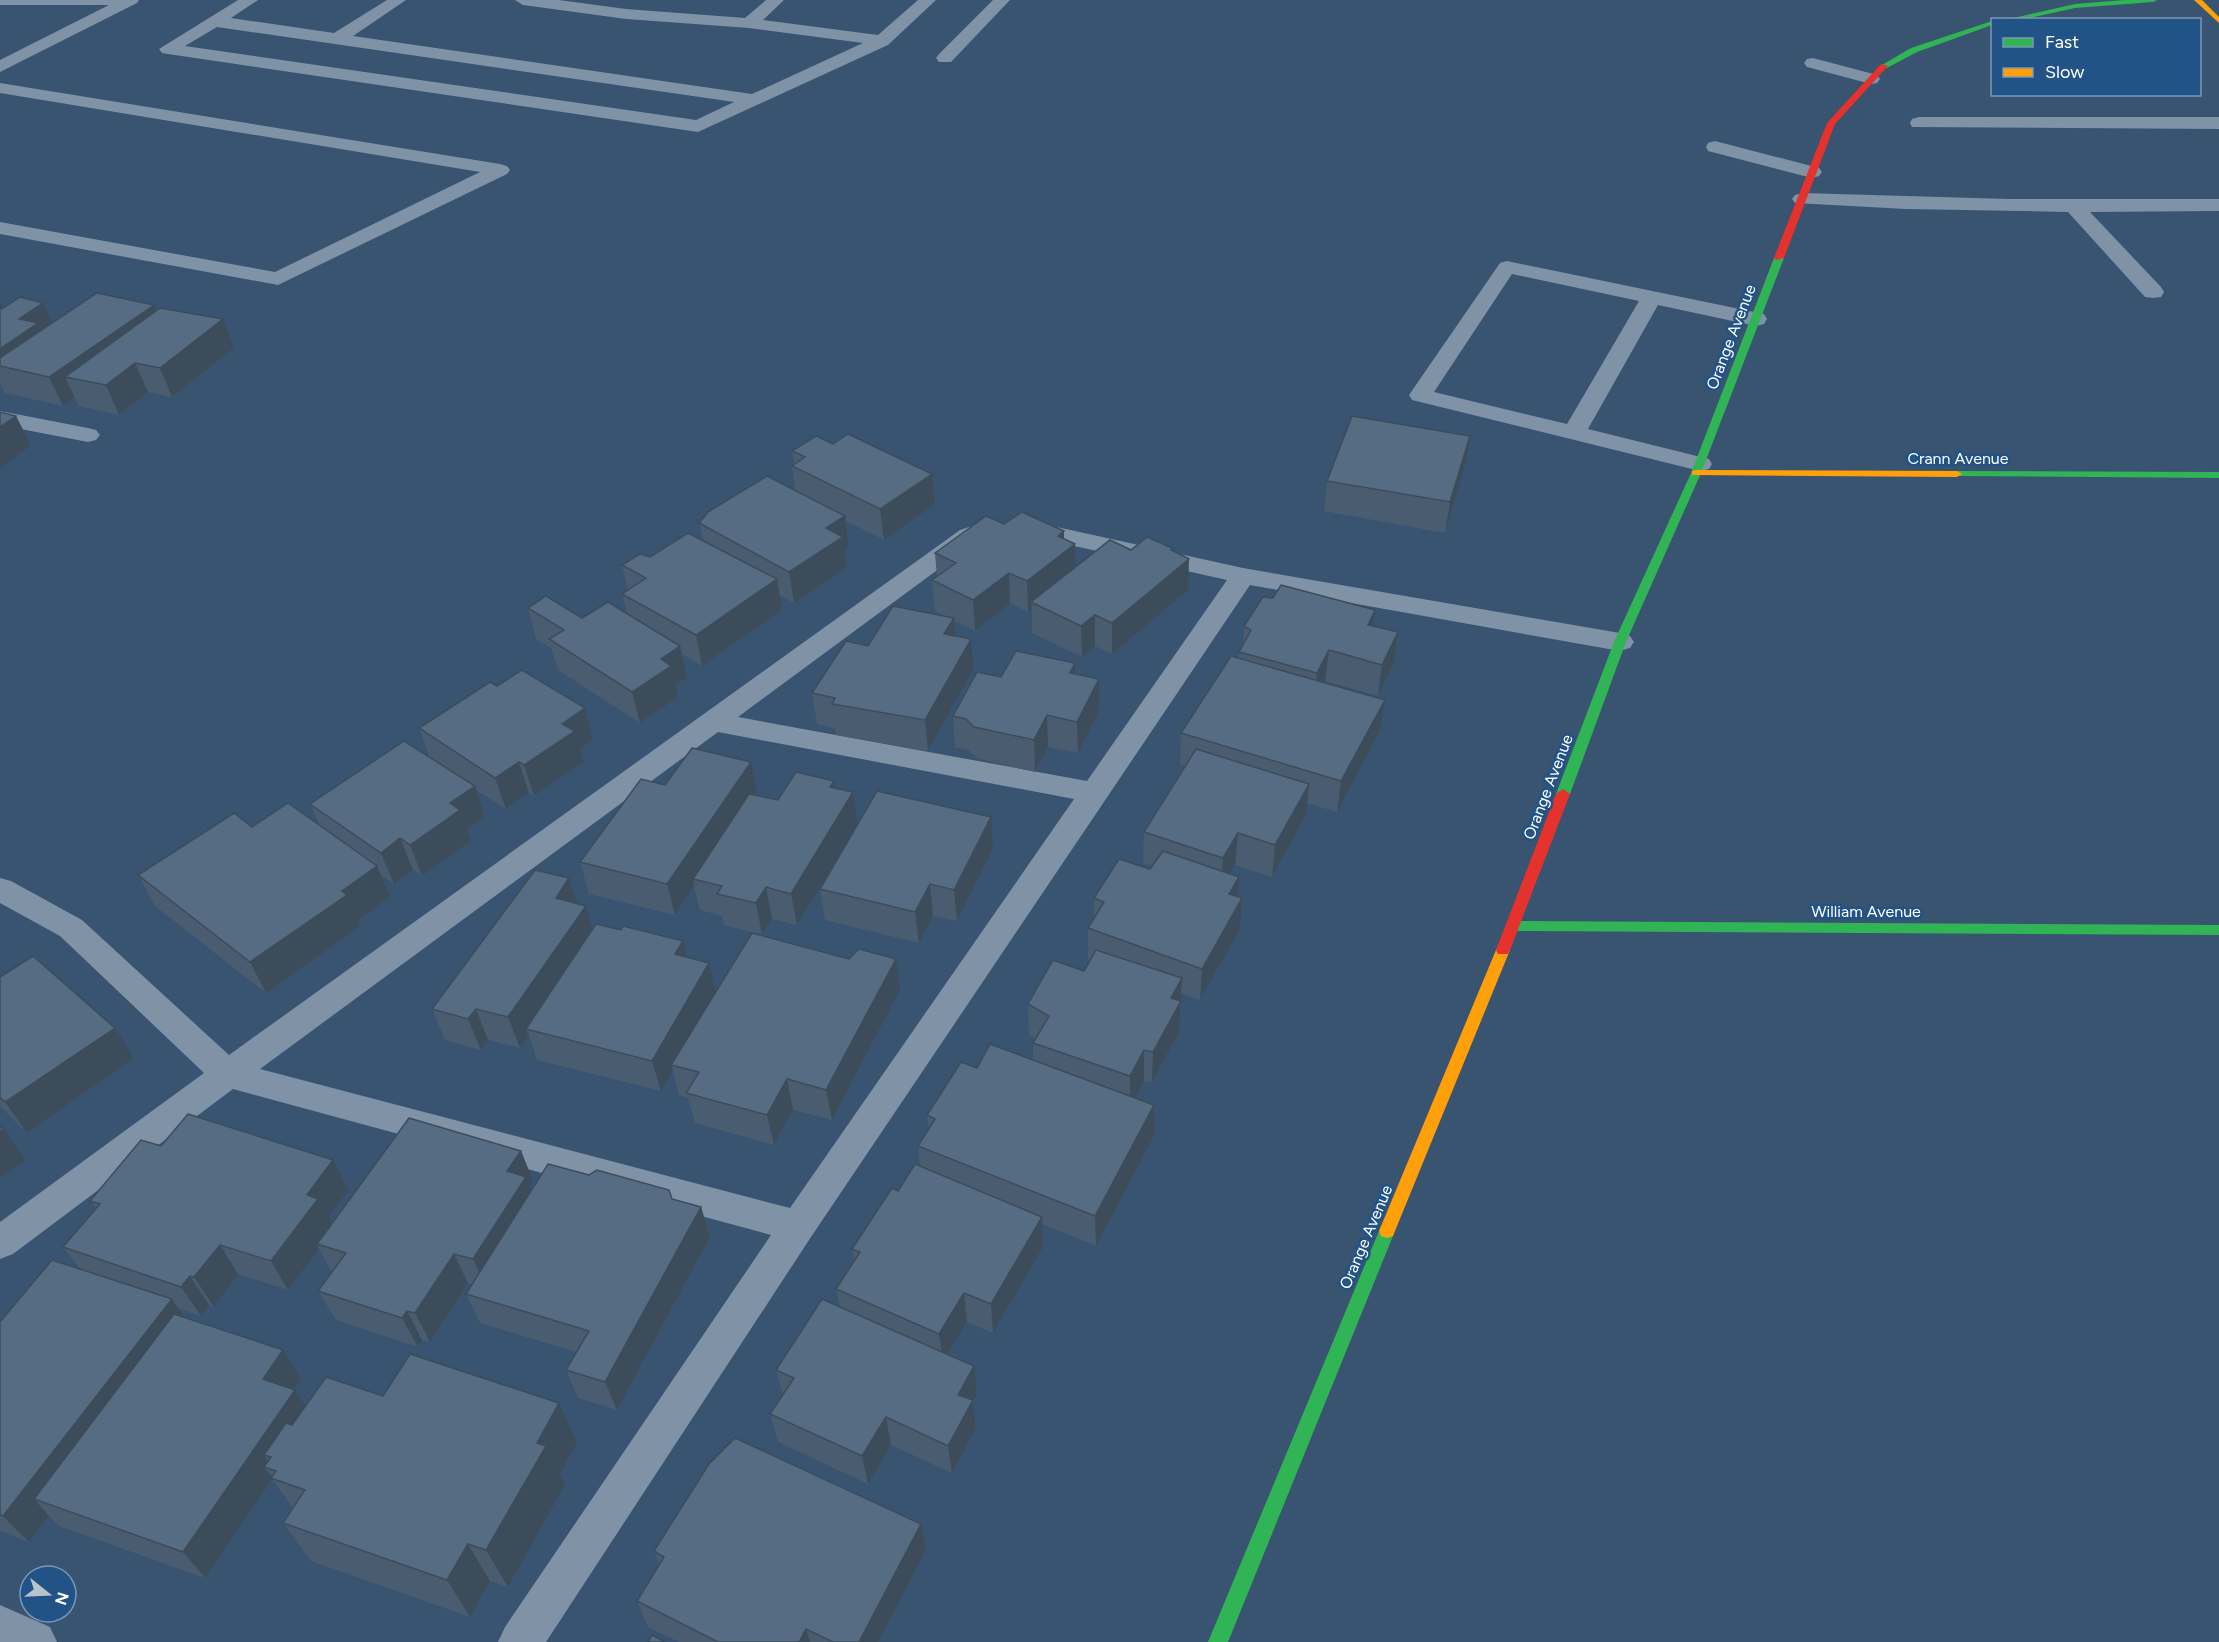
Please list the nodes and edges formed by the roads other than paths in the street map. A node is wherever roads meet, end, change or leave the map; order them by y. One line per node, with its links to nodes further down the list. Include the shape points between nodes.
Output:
1 (0, 0): 2 (lane)
2 (131, 0): 22 (lane)
3 (250, 0): 14 (lane)
4 (398, 0): 18 (lane)
5 (524, 0): 12 (lane)
6 (704, 0): 12 (lane)
7 (776, 0): 16 (lane)
8 (928, 0): 19 (lane)
9 (1002, 0): 20 (lane)
10 (2153, 0): 13 (main road, via 2074,6)
11 (2199, 0): 15 (main road)
12 (681, 18): 16 (lane)
13 (2017, 18)
14 (214, 21): 18 (lane); 25 (lane, via 168,49 698,126)
15 (2219, 21)
16 (749, 23): 19 (lane)
17 (1991, 23): 23 (main road, Orange Avenue, via 1914,50 1880,68)
18 (338, 39): 25 (lane)
19 (882, 41): 25 (lane)
20 (945, 58)
21 (1813, 63): 23 (lane)
22 (0, 67)
23 (1871, 79): 29 (main road, Orange Avenue, via 1831,123)
24 (0, 88): 33 (lane, via 500,170 278,279)
25 (755, 100)
26 (1919, 123): 27 (lane)
27 (2219, 123)
28 (1715, 147): 29 (lane)
29 (1812, 172): 30 (main road, Orange Avenue)
30 (1802, 199): 32 (lane); 36 (main road, Orange Avenue)
31 (2219, 205): 32 (lane)
32 (2075, 207): 34 (lane)
33 (0, 228)
34 (2152, 292)
35 (1652, 297): 36 (lane); 38 (lane); 38 (lane, via 1507,267 1420,395)
36 (1756, 319): 40 (main road, Orange Avenue)
37 (0, 418): 39 (lane)
38 (1574, 433): 40 (lane)
39 (88, 435)
40 (1698, 469): 41 (main road, Crann Avenue); 43 (main road, Orange Avenue)
41 (2219, 475)
42 (1243, 576): 43 (lane); 44 (lane, via 995,524 978,528); 45 (lane)
43 (1620, 642): 47 (main road, Orange Avenue)
44 (714, 722): 45 (lane); 49 (lane)
45 (1095, 793): 50 (lane)
46 (0, 889): 49 (lane, via 71,928)
47 (1513, 926): 48 (main road, William Avenue); 55 (main road, Orange Avenue)
48 (2219, 930)
49 (228, 1074): 50 (lane); 51 (lane)
50 (798, 1226): 54 (lane)
51 (0, 1243)
52 (0, 1627): 53 (lane)
53 (35, 1642)
54 (520, 1642)
55 (1218, 1642)

